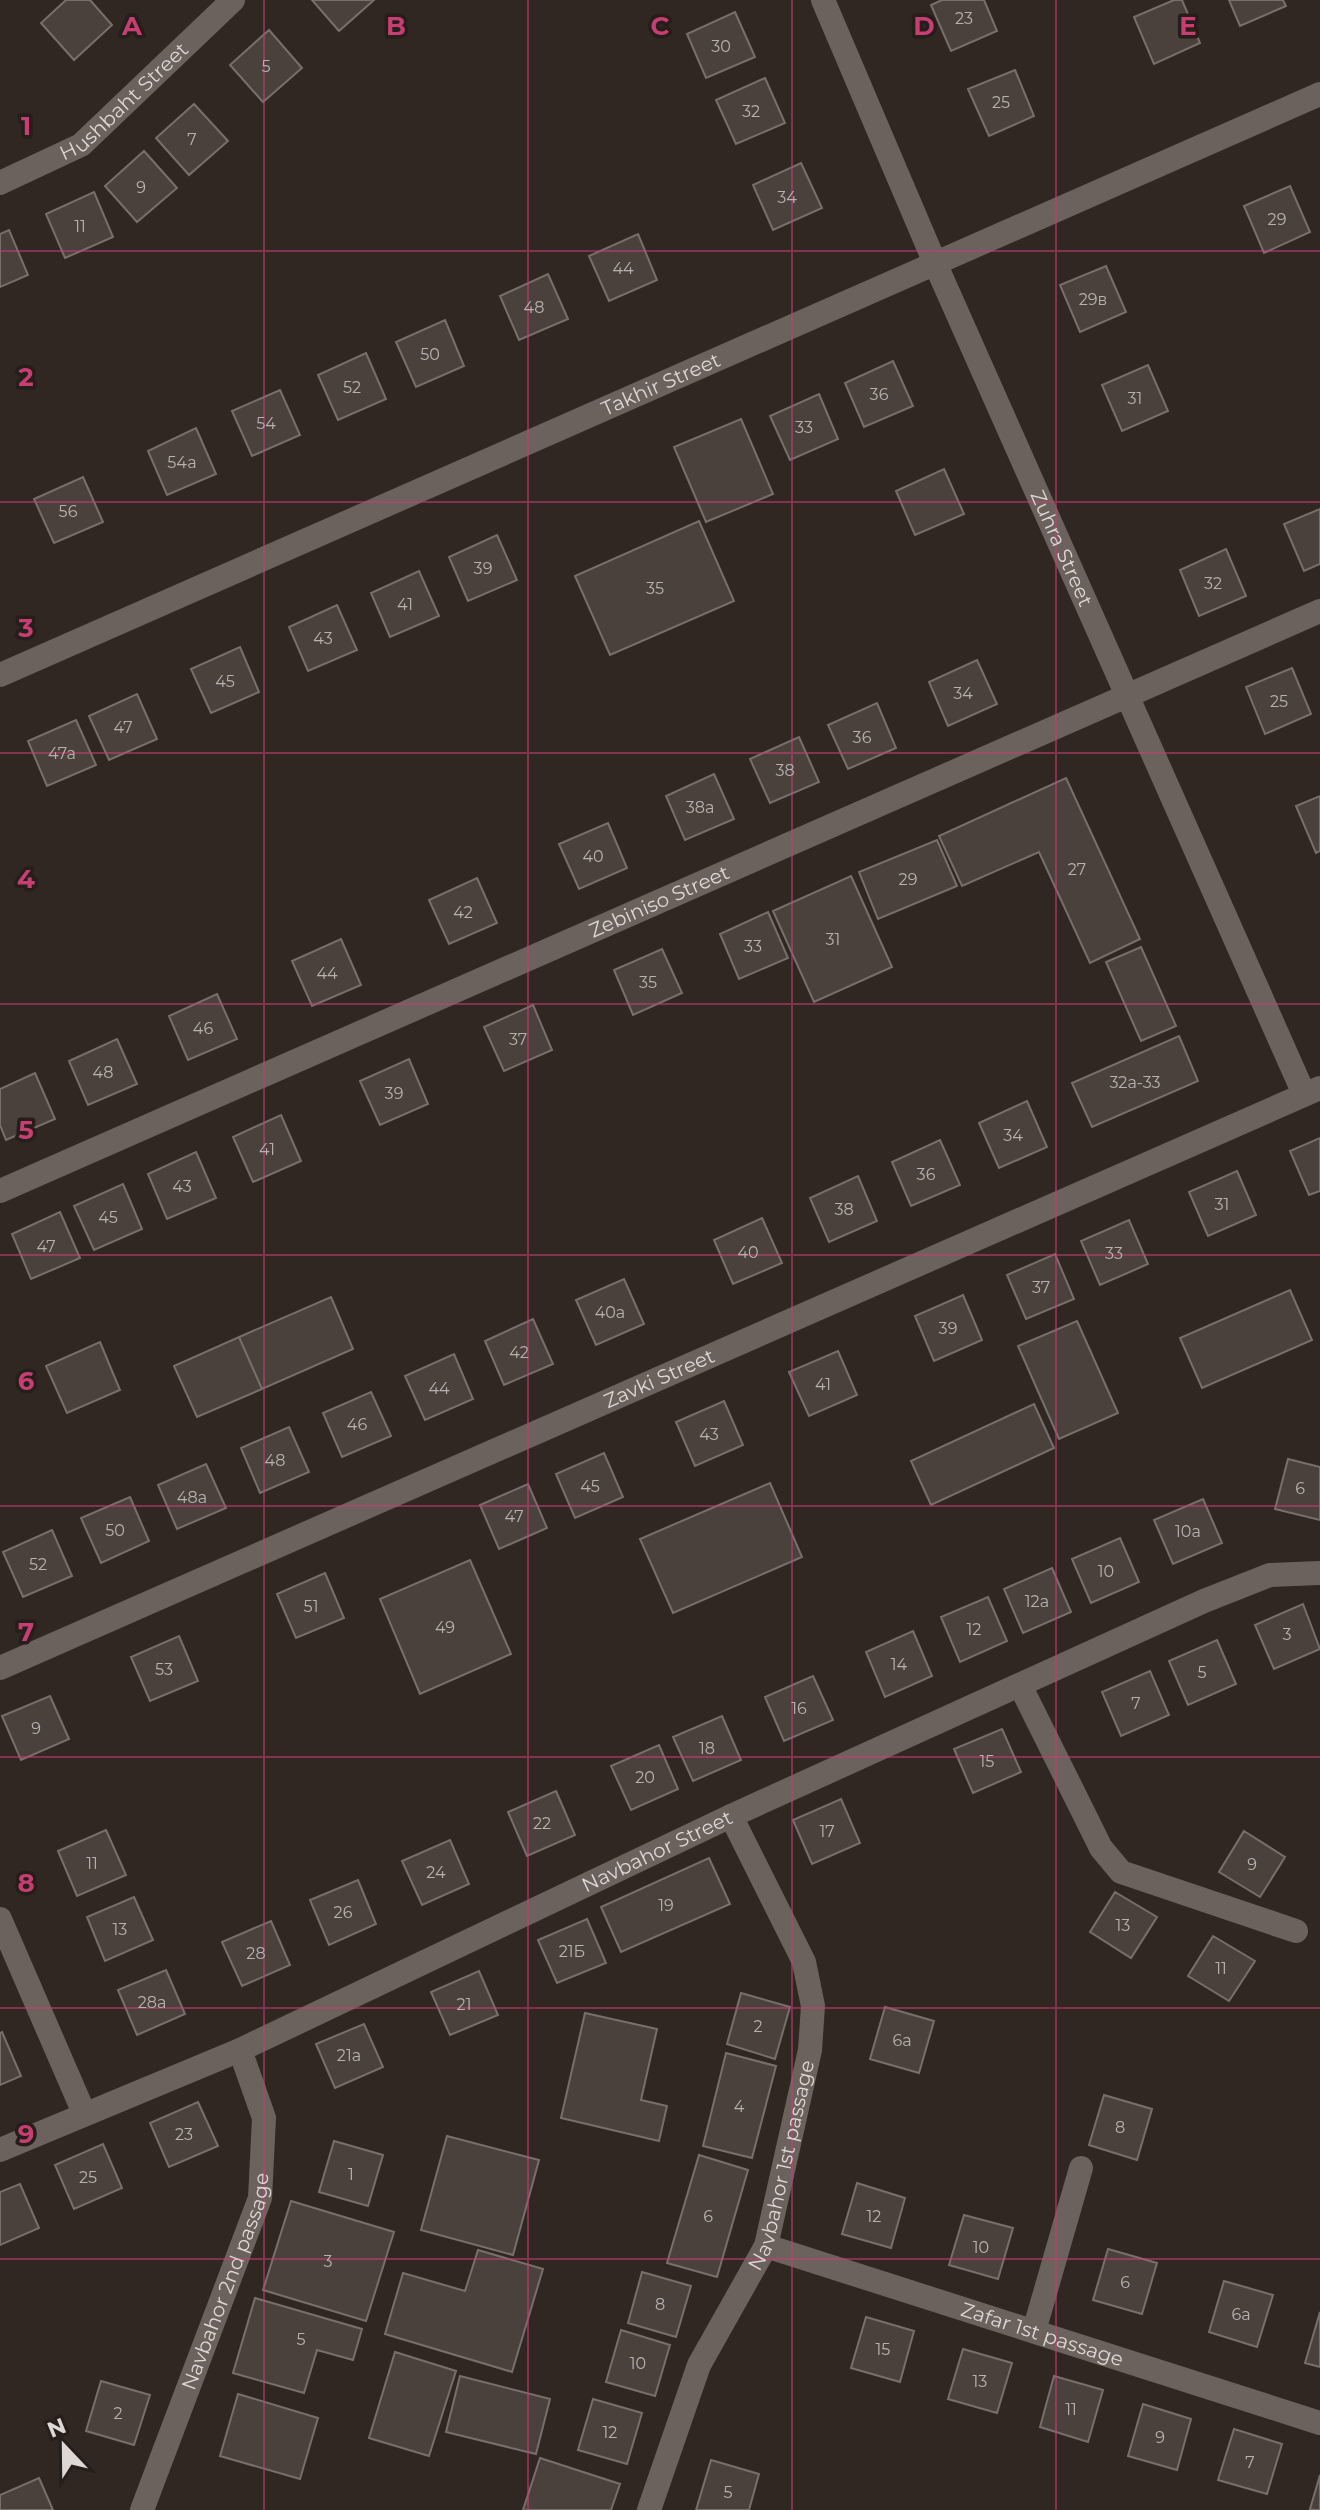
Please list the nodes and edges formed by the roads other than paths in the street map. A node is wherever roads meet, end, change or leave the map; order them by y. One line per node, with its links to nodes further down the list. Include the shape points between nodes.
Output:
1 (233, 0): 4 (street, Hushbaht Street, via 81,145)
2 (823, 0): 5 (street, Zuhra Street)
3 (1320, 94): 5 (street, Takhir Street)
4 (0, 183)
5 (935, 263): 7 (street, Takhir Street); 8 (street, Zuhra Street)
6 (1320, 611): 8 (street, Zebiniso Street)
7 (0, 675)
8 (1127, 695): 9 (street, Zuhra Street); 10 (street, Zebiniso Street)
9 (1312, 1091): 12 (street, Zavki Street)
10 (0, 1191)
11 (1320, 1573): 13 (street, Navbahor Street, via 1270,1575)
12 (0, 1668)
13 (1020, 1685): 14 (street, Navbahor Street); 16 (street, via 1101,1848 1121,1872)
14 (731, 1816): 17 (street, Navbahor Street); 21 (street, Navbahor 1st passage, via 804,1962 813,2006 810,2050)
15 (0, 1919): 18 (street)
16 (1296, 1931)
17 (240, 2050): 18 (street, Navbahor Street); 24 (street, Navbahor 2nd passage, via 264,2118 260,2198)
18 (84, 2113): 19 (street, Navbahor Street)
19 (0, 2150)
20 (1081, 2168): 22 (street)
21 (766, 2246): 22 (street, Zafar 1st passage); 25 (street, Navbahor 1st passage, via 699,2365)
22 (1034, 2331): 23 (street, Zafar 1st passage)
23 (1320, 2423)
24 (142, 2510)
25 (649, 2510)

